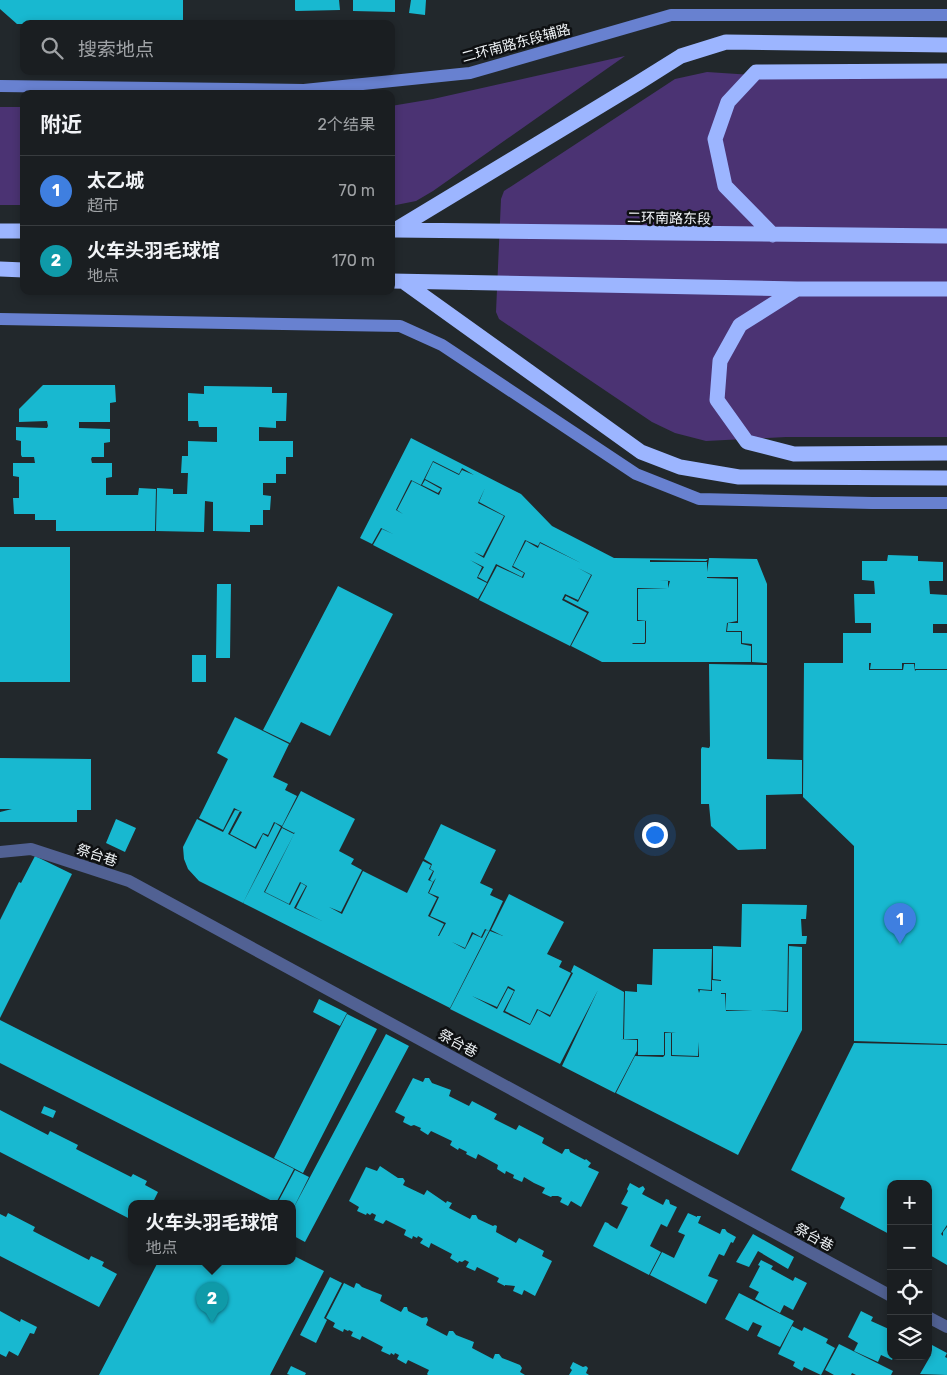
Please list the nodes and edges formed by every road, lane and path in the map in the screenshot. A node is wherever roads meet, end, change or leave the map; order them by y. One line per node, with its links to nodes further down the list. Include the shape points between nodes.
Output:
1 (947, 15): 4 (main road, 二环南路东段辅路, via 671,15 470,73 304,90)
2 (947, 45): 5 (highway, via 726,42 681,56)
3 (947, 71): 9 (highway, via 756,72 728,102 715,139 725,186)
4 (0, 86)
5 (395, 229)
6 (395, 230): 9 (highway, 二环南路东段)
7 (0, 231): 8 (highway)
8 (20, 231)
9 (774, 235): 10 (highway, 二环南路东段)
10 (947, 236)
11 (0, 269): 12 (highway)
12 (20, 270)
13 (397, 281): 14 (highway); 18 (highway, via 641,452 680,467 739,477)
14 (797, 289): 15 (highway); 17 (highway, via 740,325 720,361 717,400 747,442 794,454)
15 (947, 289)
16 (0, 319): 19 (main road, via 400,326 442,344 636,474 699,499)
17 (947, 453)
18 (947, 478)
19 (947, 503)
20 (0, 852): 21 (street, 祭台巷, via 32,849 129,881)
21 (887, 1294)
22 (932, 1319): 23 (street)
23 (947, 1327)

